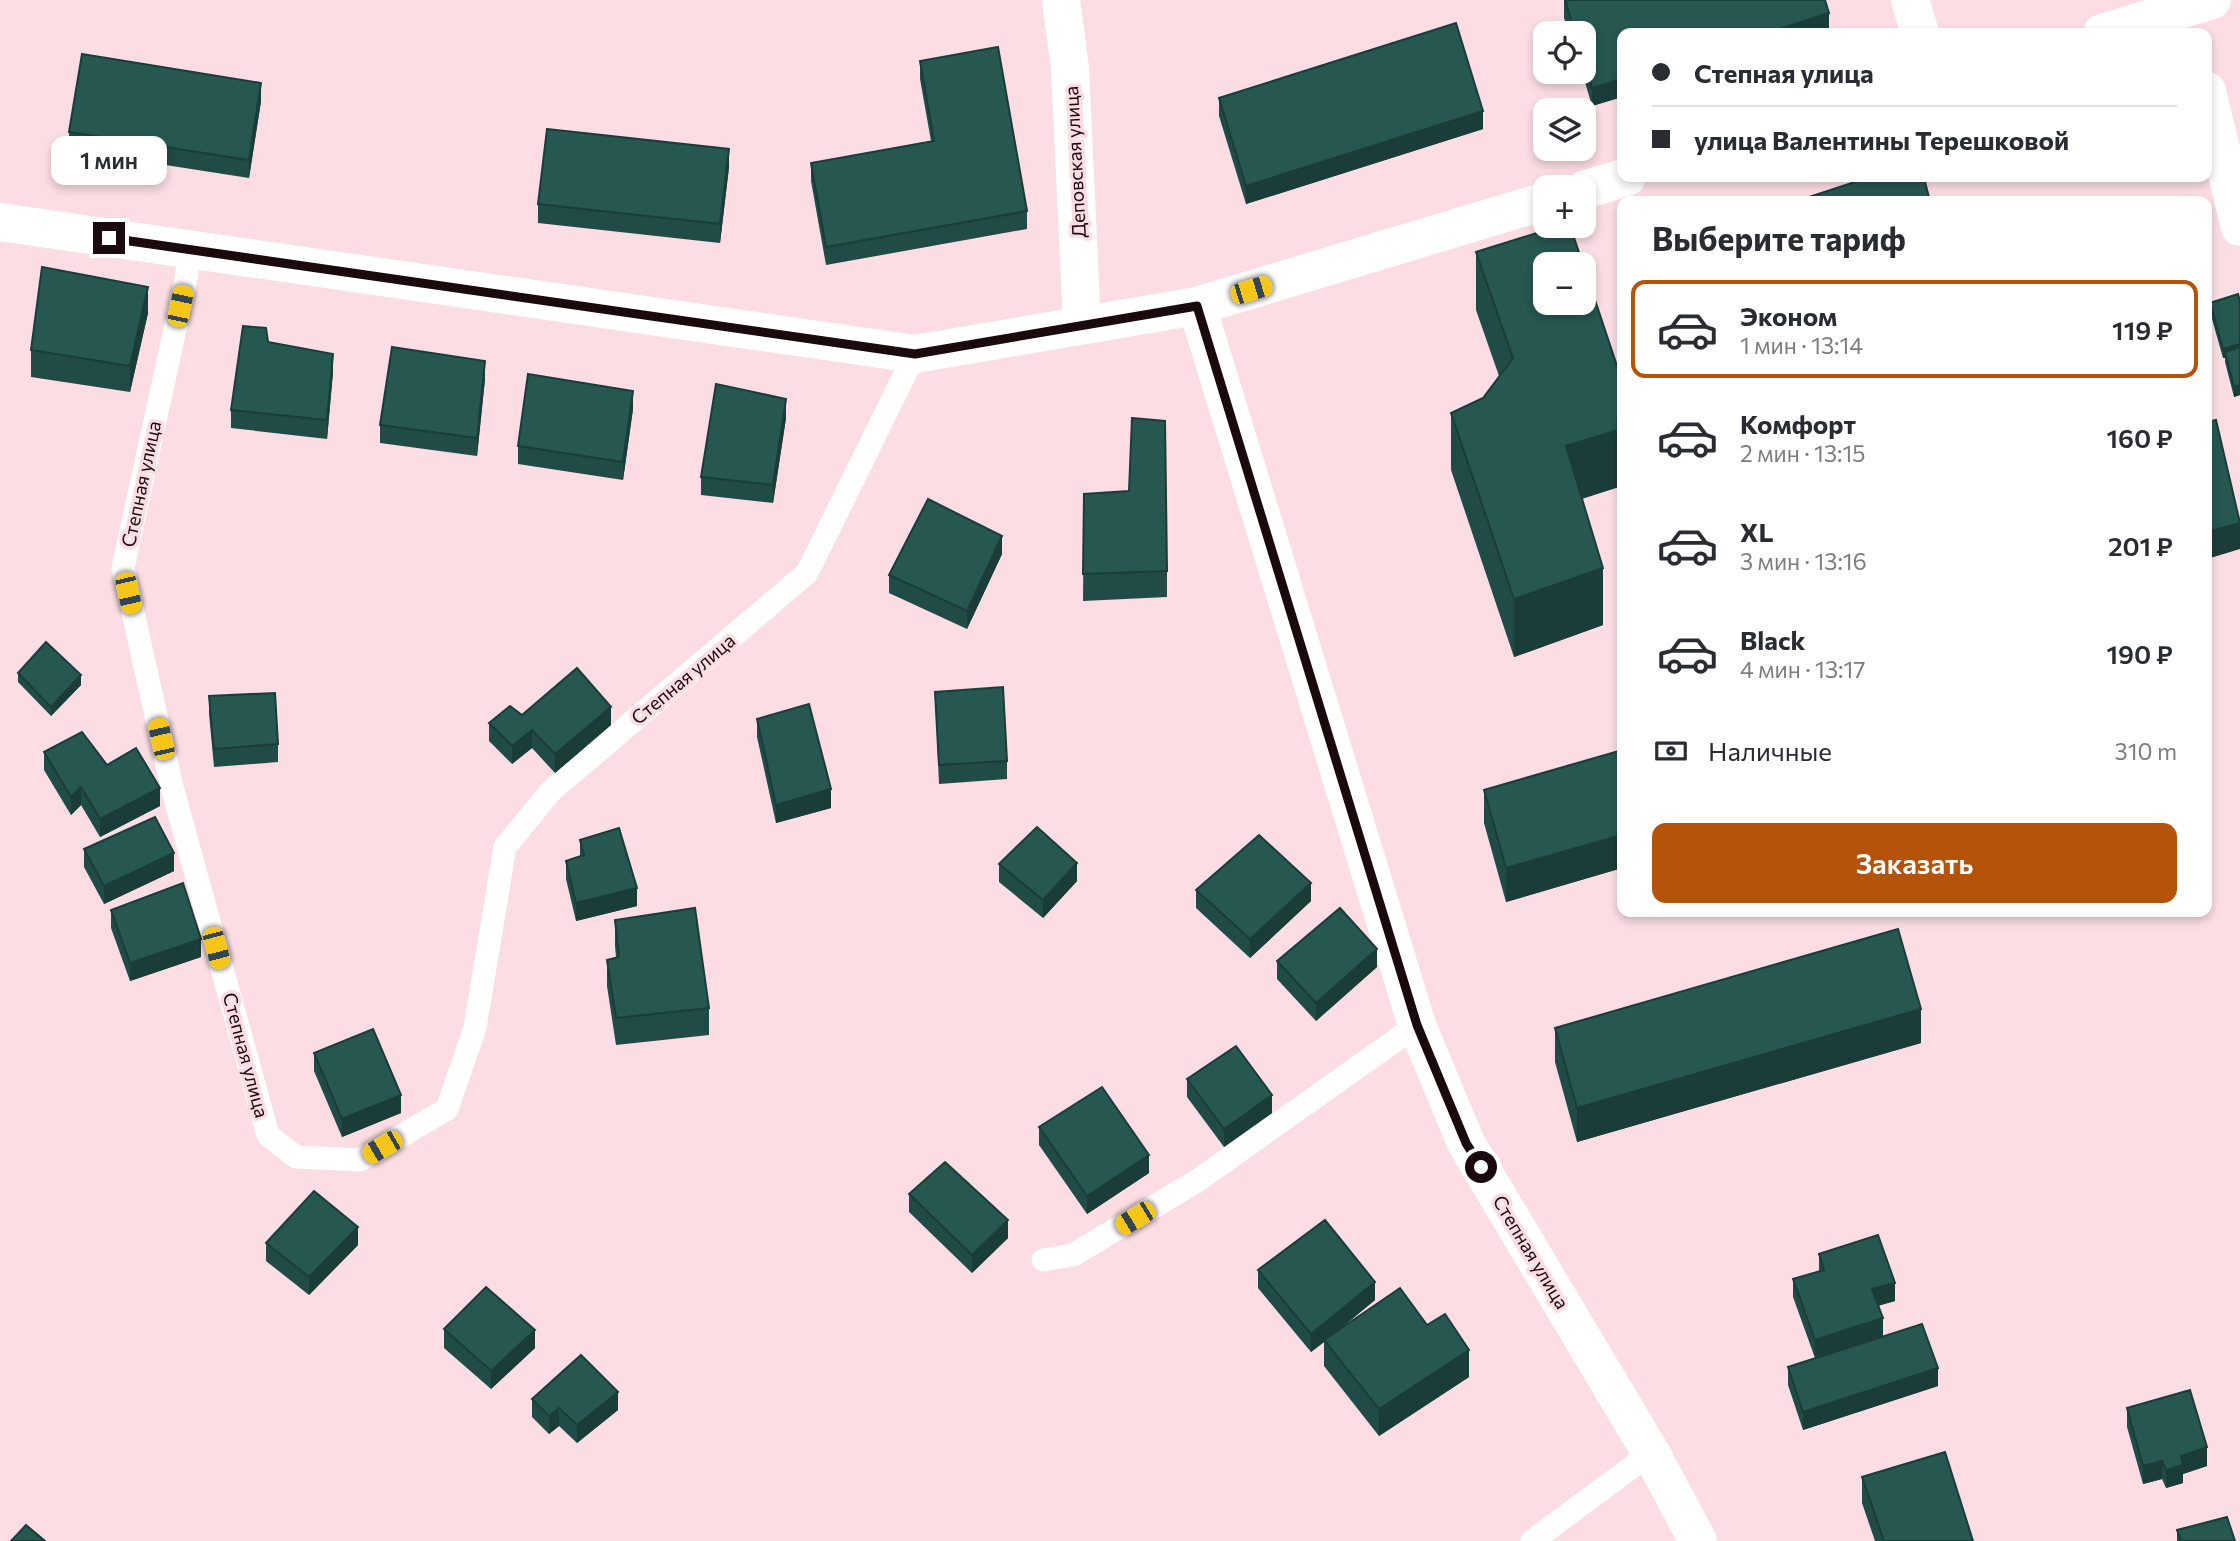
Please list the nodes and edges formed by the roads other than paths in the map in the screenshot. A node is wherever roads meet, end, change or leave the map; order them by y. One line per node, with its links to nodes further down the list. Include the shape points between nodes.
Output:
1 (1060, 0): 14 (street, Деповская улица, via 1070,68)
2 (1910, 0): 4 (street)
3 (2197, 13): 5 (street)
4 (1918, 28)
5 (2126, 28)
6 (2212, 112): 11 (street)
7 (1617, 180): 8 (street)
8 (1596, 186)
9 (1533, 205): 13 (street)
10 (0, 222): 12 (street)
11 (2240, 227)
12 (190, 250): 15 (street); 15 (lane, Степная улица, via 123,568 172,787 268,1135 296,1157 360,1160 447,1109 475,1028 505,847 551,791 807,573)
13 (1197, 306): 14 (street); 16 (street, Степная улица)
14 (1082, 325): 15 (street)
15 (915, 354)
16 (1417, 1025): 17 (lane, via 1196,1181 1073,1255); 18 (street, Степная улица, via 1466,1143)
17 (1043, 1260)
18 (1651, 1453): 19 (lane); 20 (street, Степная улица)
19 (1532, 1541)
20 (1698, 1541)

